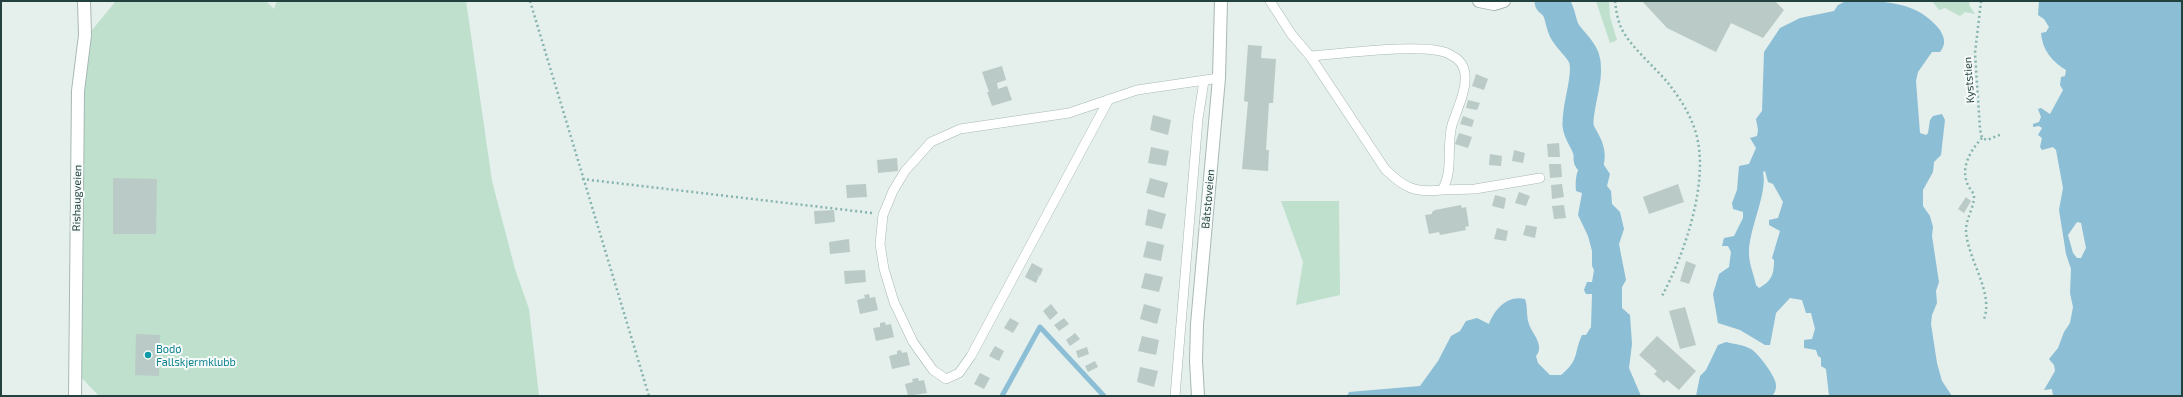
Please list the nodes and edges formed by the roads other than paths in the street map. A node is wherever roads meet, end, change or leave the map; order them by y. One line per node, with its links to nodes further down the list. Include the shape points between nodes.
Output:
1 (84, 1): 12 (street, Rishaugveien, via 85,35 78,91)
2 (1221, 1): 7 (street, Båtstøveien)
3 (1270, 1): 6 (lane, via 1292,35)
4 (1480, 1): 5 (street, via 1494,4)
5 (1504, 1)
6 (1310, 56): 11 (lane, via 1385,169 1398,182 1412,190); 11 (lane, via 1418,49 1446,53 1460,60 1464,70 1464,86 1450,132 1447,181)
7 (1219, 78): 8 (lane); 14 (street, Båtstøveien, via 1197,324)
8 (1204, 81): 9 (lane, via 1137,90); 13 (lane, via 1198,119)
9 (1109, 99): 9 (lane, via 1069,113 960,129 931,142 905,171 893,191 883,215 880,244 884,269 894,302 913,342 932,370 946,380 960,373 971,356)
10 (1540, 178): 11 (lane, via 1475,189)
11 (1442, 190)
12 (75, 396)
13 (1175, 396)
14 (1198, 396)

